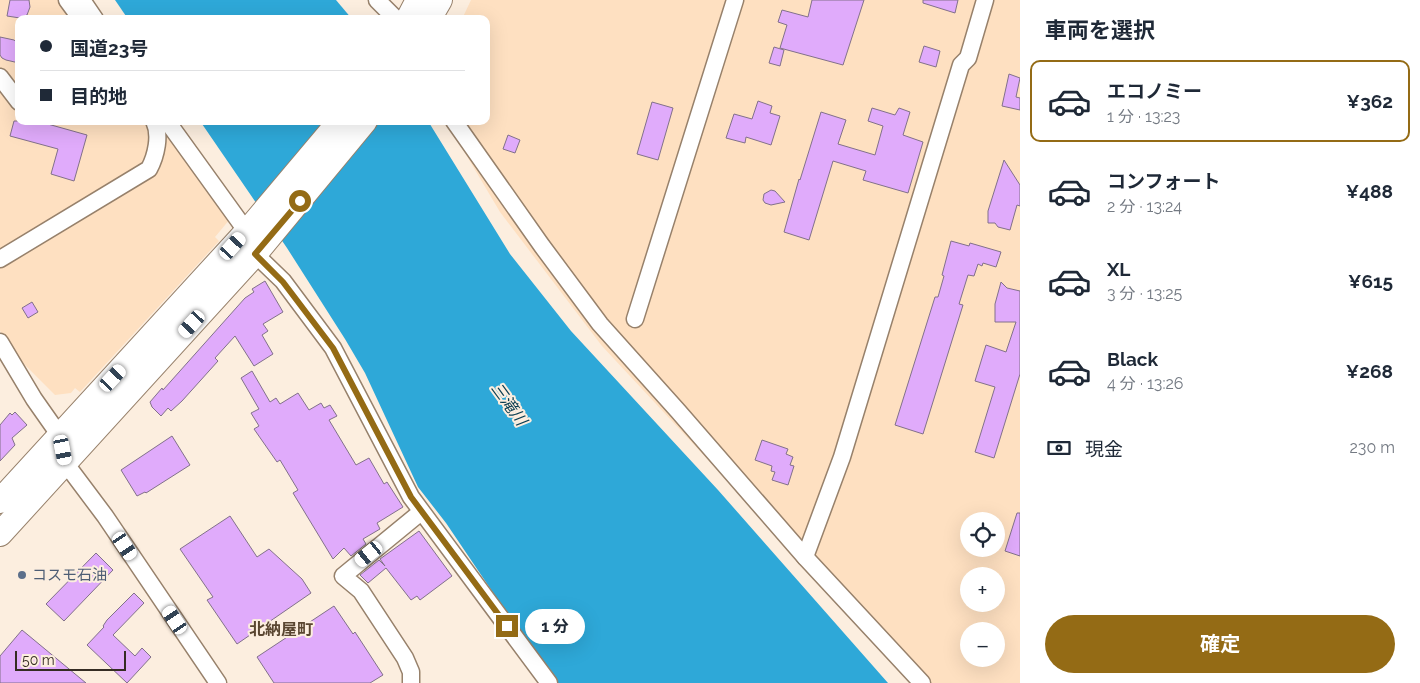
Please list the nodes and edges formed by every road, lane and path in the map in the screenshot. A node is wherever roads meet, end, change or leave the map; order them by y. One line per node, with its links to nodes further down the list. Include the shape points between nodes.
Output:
1 (67, 0): 9 (street)
2 (82, 0): 10 (street)
3 (377, 0): 8 (street)
4 (418, 0): 8 (highway)
5 (440, 0): 11 (highway)
6 (735, 0): 21 (street)
7 (985, 0): 28 (street, via 968,58 961,65 842,457)
8 (398, 13)
9 (78, 15)
10 (92, 15)
11 (431, 15)
12 (0, 77): 13 (street)
13 (15, 97)
14 (156, 125): 20 (street, via 155,158 149,169)
15 (170, 125): 19 (street)
16 (337, 125): 19 (highway)
17 (361, 125): 19 (highway)
18 (457, 125): 28 (street, via 600,324)
19 (254, 240): 23 (highway); 24 (highway); 26 (street, via 333,348 382,444)
20 (0, 259)
21 (636, 319)
22 (0, 342): 23 (street)
23 (60, 436): 24 (street); 25 (highway)
24 (66, 464): 27 (highway); 29 (street)
25 (0, 501)
26 (422, 512): 30 (street, via 343,576 361,591 405,658 411,672); 31 (street)
27 (0, 534)
28 (804, 557): 32 (street)
29 (218, 683)
30 (411, 683)
31 (548, 683)
32 (922, 683)

